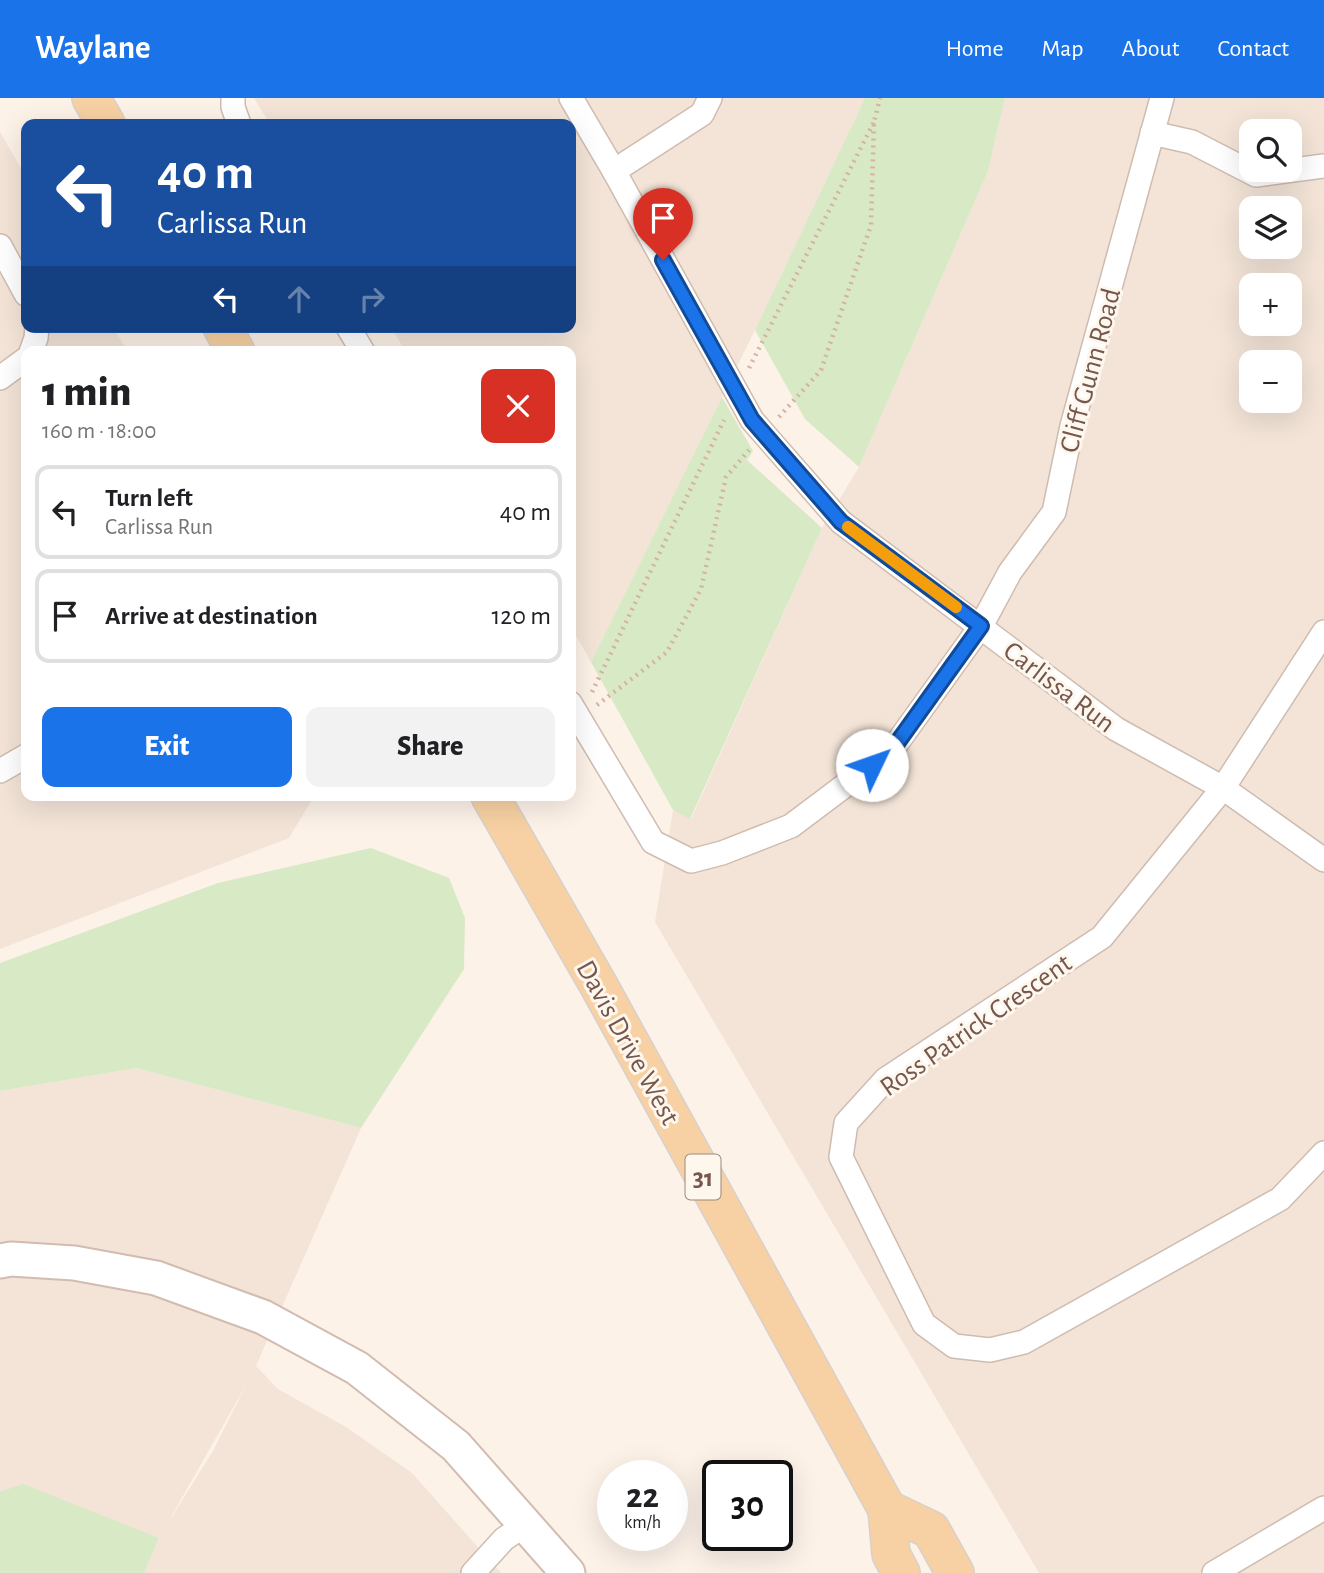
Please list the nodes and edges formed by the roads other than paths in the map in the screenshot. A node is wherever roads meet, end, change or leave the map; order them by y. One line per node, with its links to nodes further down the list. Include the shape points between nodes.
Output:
1 (91, 98): 6 (main road)
2 (233, 98): 7 (street)
3 (571, 98): 10 (street, Carlissa Run)
4 (710, 98): 10 (street, via 702,114)
5 (1162, 98): 8 (street, Cliff Gunn Road)
6 (103, 119)
7 (237, 119)
8 (1152, 133): 9 (street, via 1192,142 1256,175); 15 (street, Cliff Gunn Road, via 1054,512 1010,572)
9 (1324, 166)
10 (614, 171): 15 (street, Carlissa Run, via 752,420 841,522)
11 (0, 246): 12 (street)
12 (21, 285)
13 (21, 363): 14 (street)
14 (0, 378)
15 (981, 626): 17 (street, Cliff Gunn Road, via 892,750 791,826 691,861 653,842); 20 (street, Carlissa Run, via 1116,729)
16 (1324, 632): 20 (street, Ross Patrick Crescent)
17 (576, 713)
18 (21, 759): 19 (street)
19 (0, 771)
20 (1223, 788): 22 (street, Carlissa Run); 23 (street, Ross Patrick Crescent, via 1102,937 886,1079 846,1123 841,1157 924,1324 954,1346 990,1350 1024,1342 1280,1199)
21 (493, 801): 25 (main road, Davis Drive West / 31)
22 (1324, 860)
23 (1324, 1153)
24 (0, 1261): 27 (street, via 74,1262 156,1278 263,1317 357,1368 446,1438)
25 (887, 1509): 30 (main road, Davis Drive West / 31, via 891,1554); 31 (main road, via 930,1530)
26 (1321, 1518): 32 (street)
27 (526, 1524): 28 (street, via 504,1539); 29 (street)
28 (473, 1573)
29 (568, 1573)
30 (901, 1573)
31 (955, 1573)
32 (1214, 1573)

